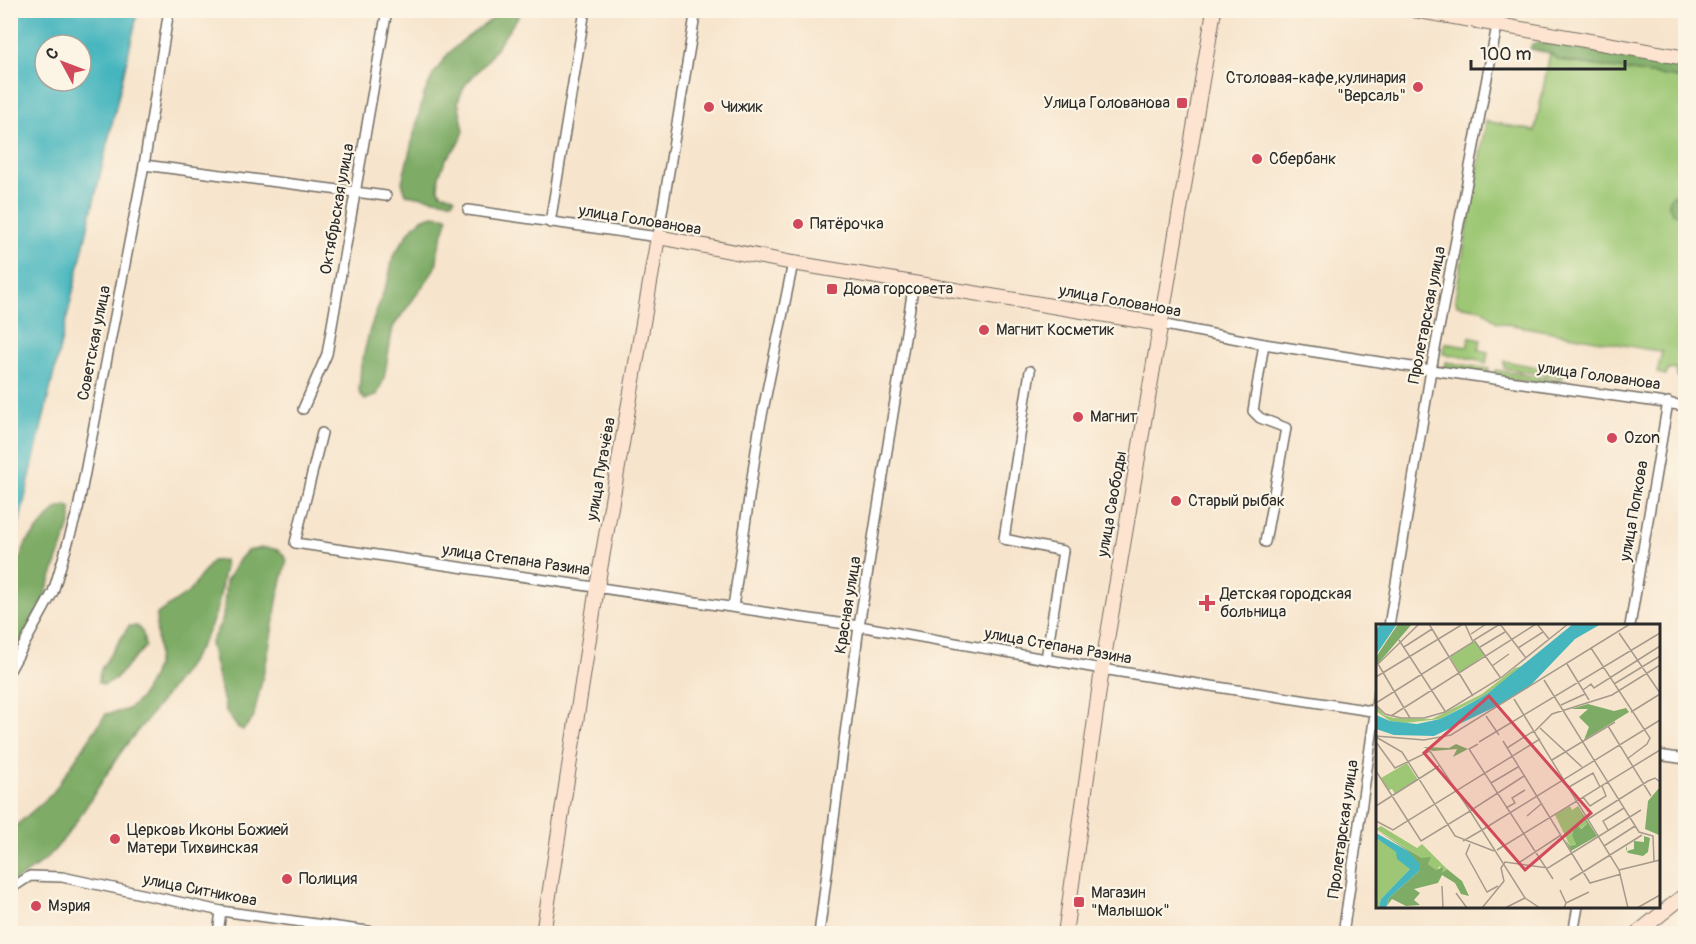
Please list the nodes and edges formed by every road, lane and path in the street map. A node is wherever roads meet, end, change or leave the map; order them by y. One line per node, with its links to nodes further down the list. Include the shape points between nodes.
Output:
1 (169, 10): 10 (street, Советская улица)
2 (387, 10): 11 (street, Октябрьская улица)
3 (585, 10): 14 (street)
4 (696, 10): 15 (street, улица Пугачёва)
5 (1214, 10): 18 (street, улица Свободы)
6 (1414, 10): 8 (street)
7 (1500, 10): 8 (street, Пролетарская улица)
8 (1498, 26): 9 (street); 20 (street, Пролетарская улица)
9 (1686, 58)
10 (144, 165): 11 (street); 34 (street, Советская улица, via 78,509 53,592)
11 (356, 192): 12 (street); 24 (street, Октябрьская улица, via 327,354)
12 (386, 196)
13 (468, 210): 14 (street, улица Голованова)
14 (549, 223): 15 (street, улица Голованова)
15 (658, 237): 16 (street, улица Голованова); 27 (street, улица Пугачёва)
16 (793, 262): 17 (street, улица Голованова); 28 (street, via 759,430)
17 (914, 282): 18 (street, улица Голованова); 31 (street, Красная улица)
18 (1160, 324): 19 (street, улица Голованова); 33 (street, улица Свободы)
19 (1264, 344): 20 (street, улица Голованова); 26 (street, via 1253,411 1260,418 1286,428)
20 (1431, 370): 22 (street, улица Голованова); 29 (street, Пролетарская улица)
21 (1030, 371): 32 (street, via 1004,539 1063,551)
22 (1668, 402): 23 (street, улица Голованова); 30 (street, улица Попкова)
23 (1686, 406)
24 (303, 409)
25 (322, 433): 27 (street, улица Степана Разина, via 295,543)
26 (1265, 542)
27 (597, 587): 28 (street, улица Степана Разина); 44 (street, улица Пугачёва)
28 (733, 607): 31 (street, улица Степана Разина)
29 (1389, 624)
30 (1630, 624)
31 (859, 626): 32 (street, улица Степана Разина); 45 (street, Красная улица)
32 (1046, 659): 33 (street, улица Степана Разина)
33 (1102, 669): 35 (street, улица Степана Разина); 46 (street, улица Свободы)
34 (10, 670)
35 (1376, 712): 47 (street, Пролетарская улица)
36 (1660, 755): 37 (street)
37 (1686, 759)
38 (10, 889): 41 (street, улица Ситникова, via 30,876 62,877)
39 (1686, 894): 49 (street)
40 (1578, 908): 48 (street)
41 (221, 911): 42 (street); 43 (street, улица Ситникова)
42 (218, 933)
43 (389, 933)
44 (543, 933)
45 (819, 933)
46 (1065, 933)
47 (1343, 933)
48 (1573, 933)
49 (1636, 933)

